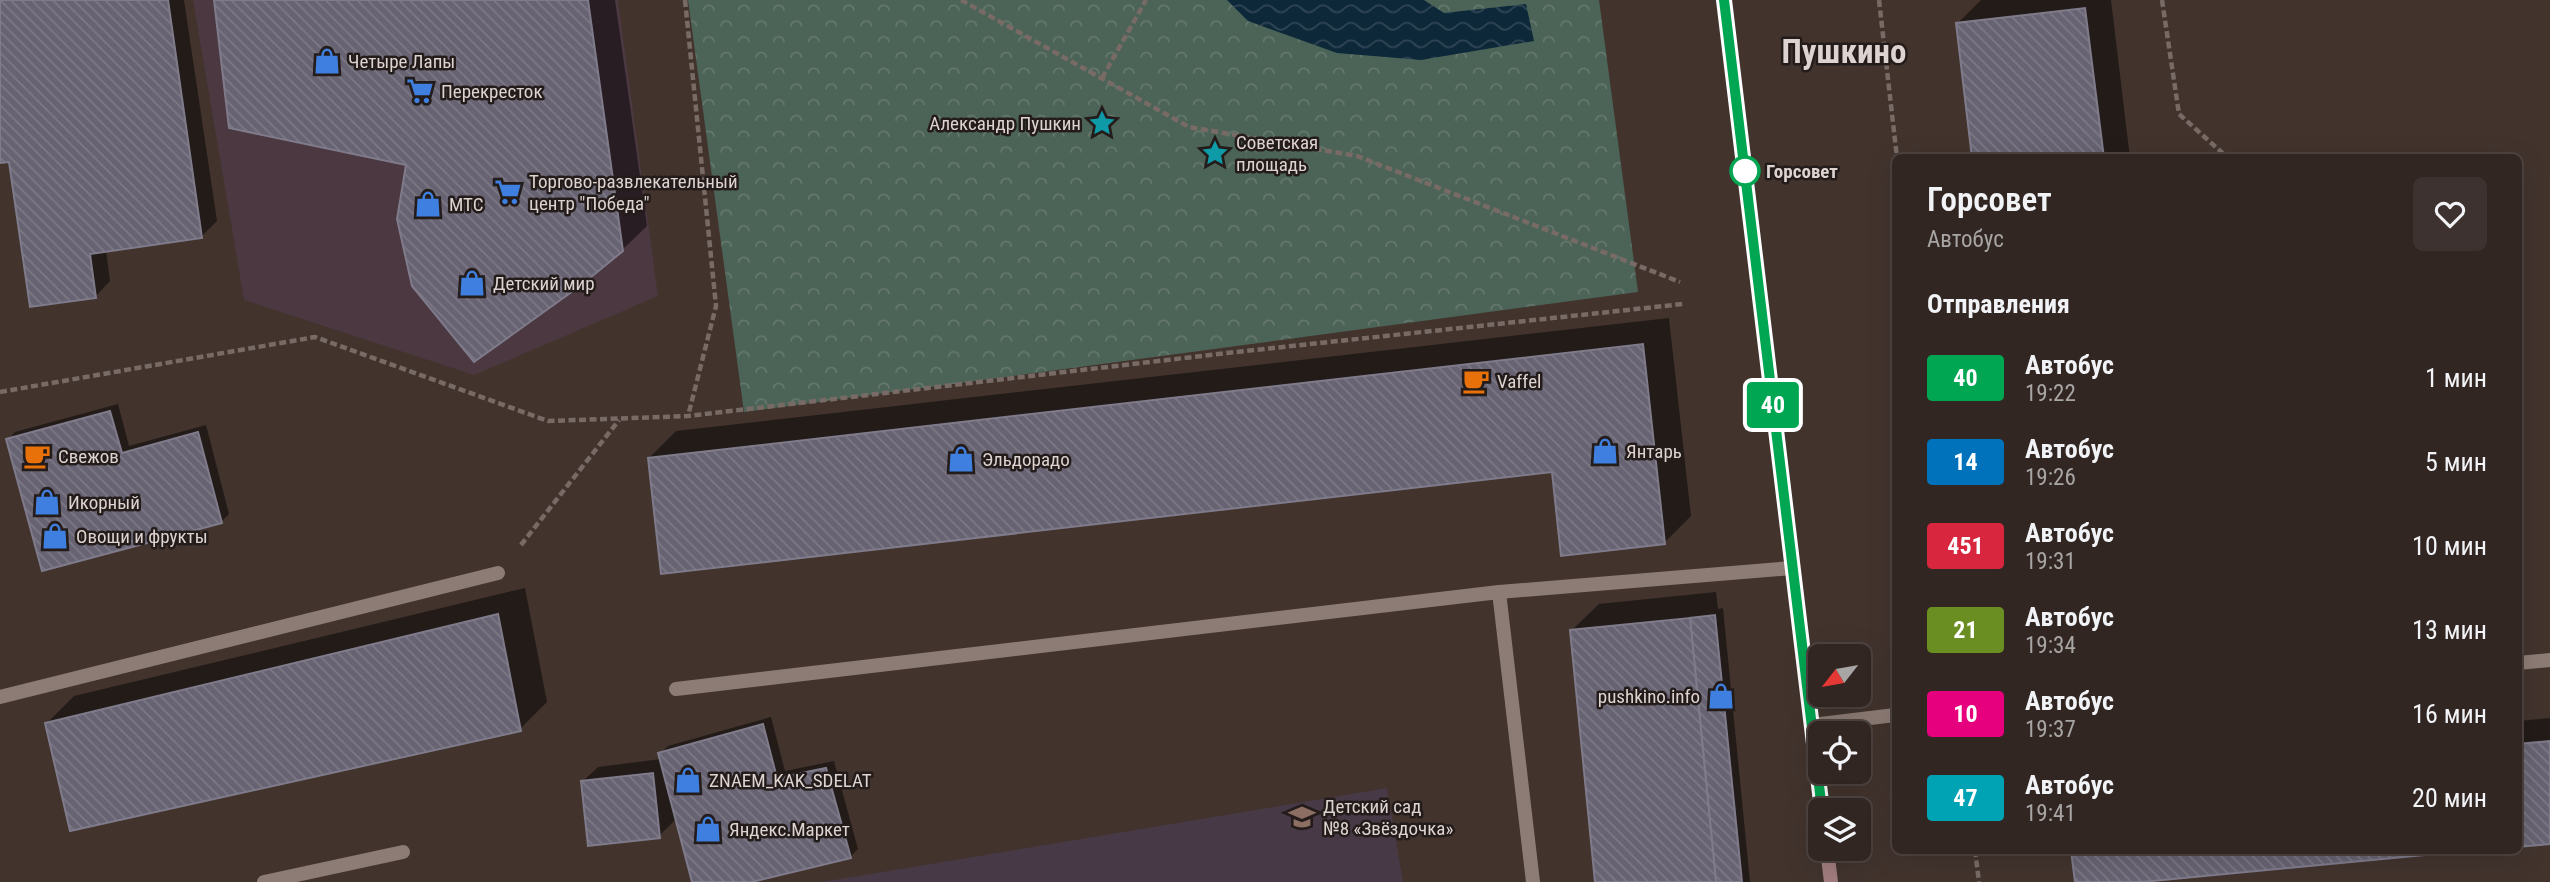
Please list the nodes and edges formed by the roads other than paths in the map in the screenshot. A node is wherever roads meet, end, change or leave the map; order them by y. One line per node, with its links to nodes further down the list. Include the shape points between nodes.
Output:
1 (1724, 0): 2 (main road)
2 (1792, 568): 4 (street); 10 (main road)
3 (498, 573): 8 (street)
4 (1499, 592): 7 (street); 15 (street)
5 (2550, 660): 6 (street)
6 (2522, 663)
7 (676, 689)
8 (0, 697)
9 (1892, 715): 11 (street)
10 (1811, 721)
11 (1845, 721)
12 (403, 852): 14 (street)
13 (1828, 861): 16 (main road)
14 (264, 882)
15 (1533, 882)
16 (1831, 882)

